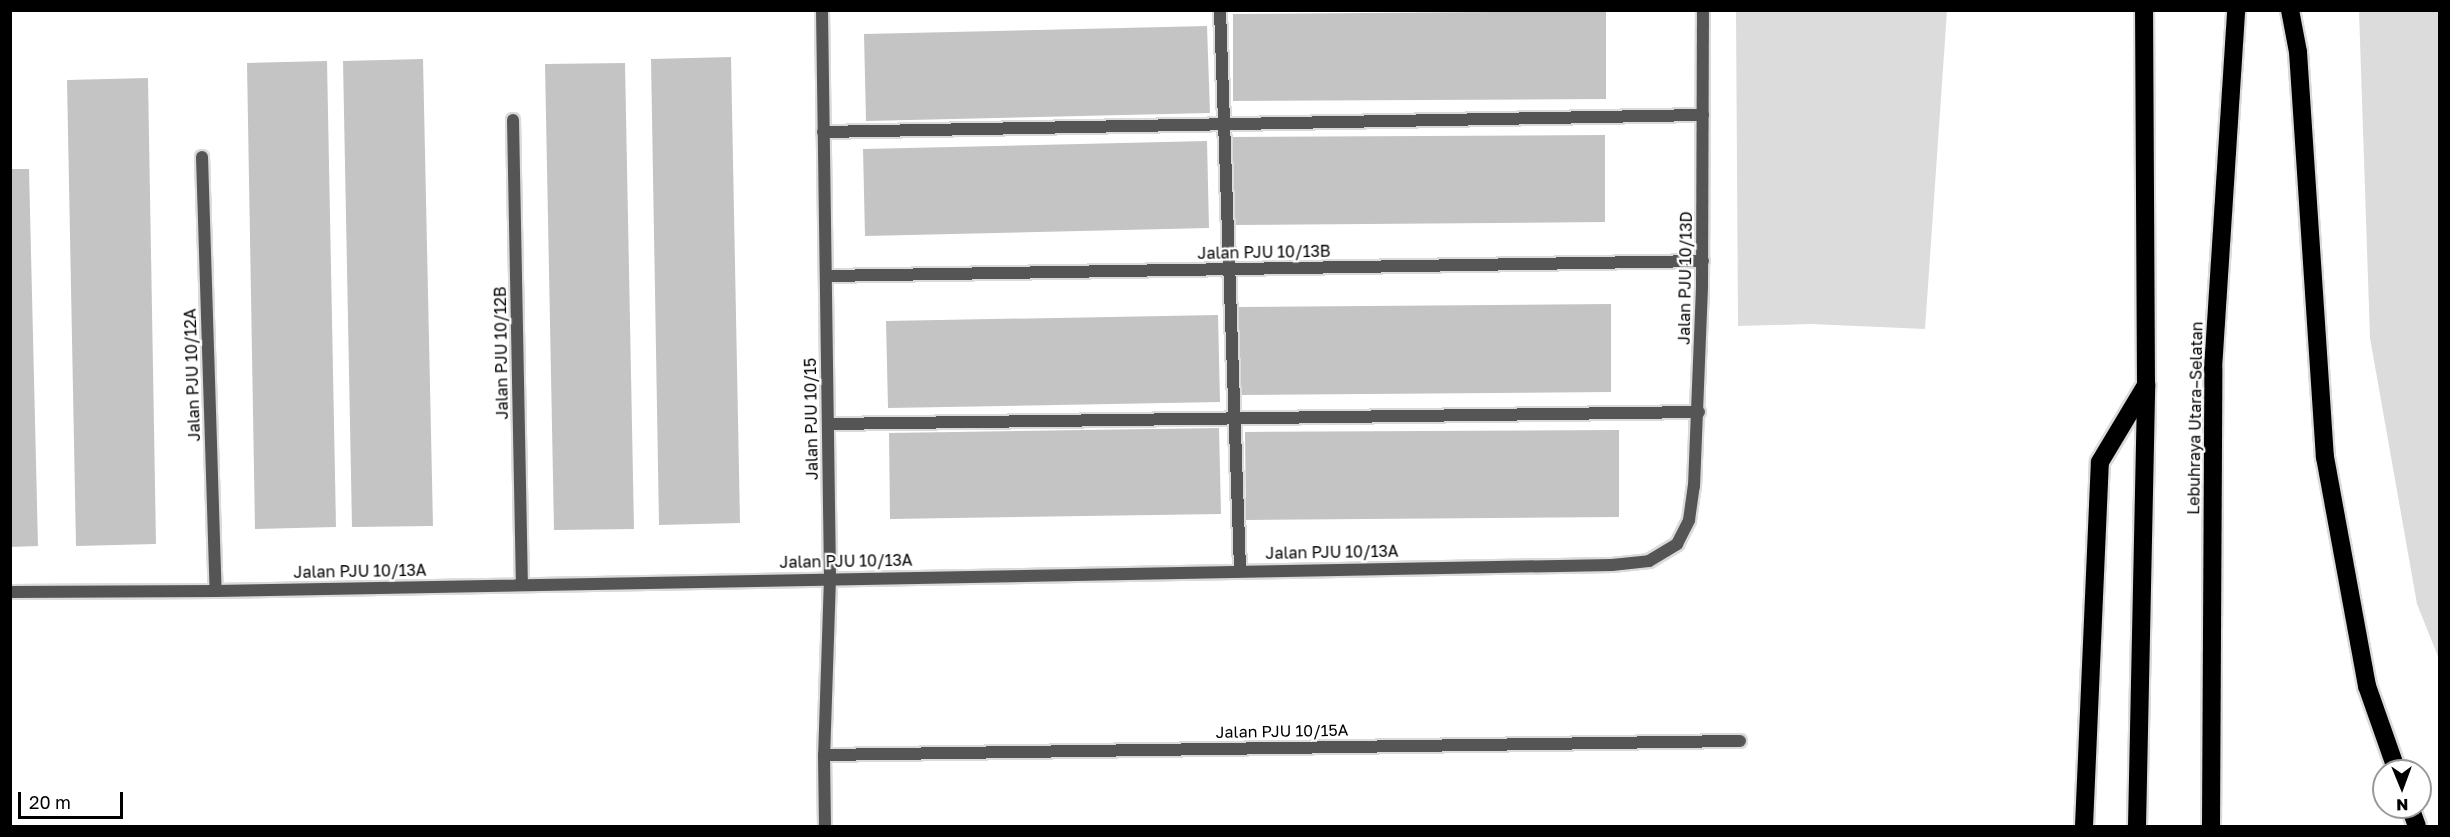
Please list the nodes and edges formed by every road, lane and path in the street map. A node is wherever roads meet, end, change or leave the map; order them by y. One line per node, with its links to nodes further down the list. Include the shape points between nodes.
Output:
1 (822, 10): 10 (street, Jalan PJU 10/15)
2 (1220, 10): 9 (street)
3 (1703, 10): 7 (street, Jalan PJU 10/13D)
4 (2144, 10): 15 (highway)
5 (2236, 10): 31 (highway, Lebuhraya Utara–Selatan, via 2213,369)
6 (2290, 10): 27 (highway, via 2298,52 2325,457 2367,686)
7 (1703, 115): 9 (street); 12 (street, Jalan PJU 10/13D)
8 (513, 120): 22 (street, Jalan PJU 10/12B)
9 (1224, 123): 10 (street); 13 (street)
10 (823, 132): 14 (street, Jalan PJU 10/15)
11 (202, 157): 23 (street, Jalan PJU 10/12A)
12 (1702, 261): 13 (street, Jalan PJU 10/13B); 16 (street, Jalan PJU 10/13D)
13 (1229, 269): 14 (street, Jalan PJU 10/13B); 17 (street)
14 (826, 276): 18 (street, Jalan PJU 10/15)
15 (2146, 385): 29 (highway, via 2100,462); 30 (highway)
16 (1699, 412): 17 (street); 19 (street, Jalan PJU 10/13D, via 1689,520)
17 (1235, 419): 18 (street); 20 (street)
18 (828, 424): 21 (street, Jalan PJU 10/15)
19 (1677, 543): 20 (street, Jalan PJU 10/13A, via 1649,561 1611,565)
20 (1240, 570): 21 (street, Jalan PJU 10/13A)
21 (830, 578): 22 (street, Jalan PJU 10/13A); 26 (street, Jalan PJU 10/15)
22 (522, 585): 23 (street, Jalan PJU 10/13A)
23 (216, 591): 24 (street, Jalan PJU 10/13A)
24 (10, 592)
25 (1740, 741): 26 (street, Jalan PJU 10/15A)
26 (824, 755): 28 (street, Jalan PJU 10/15)
27 (2393, 759)
28 (825, 826)
29 (2084, 826)
30 (2137, 826)
31 (2211, 826)

